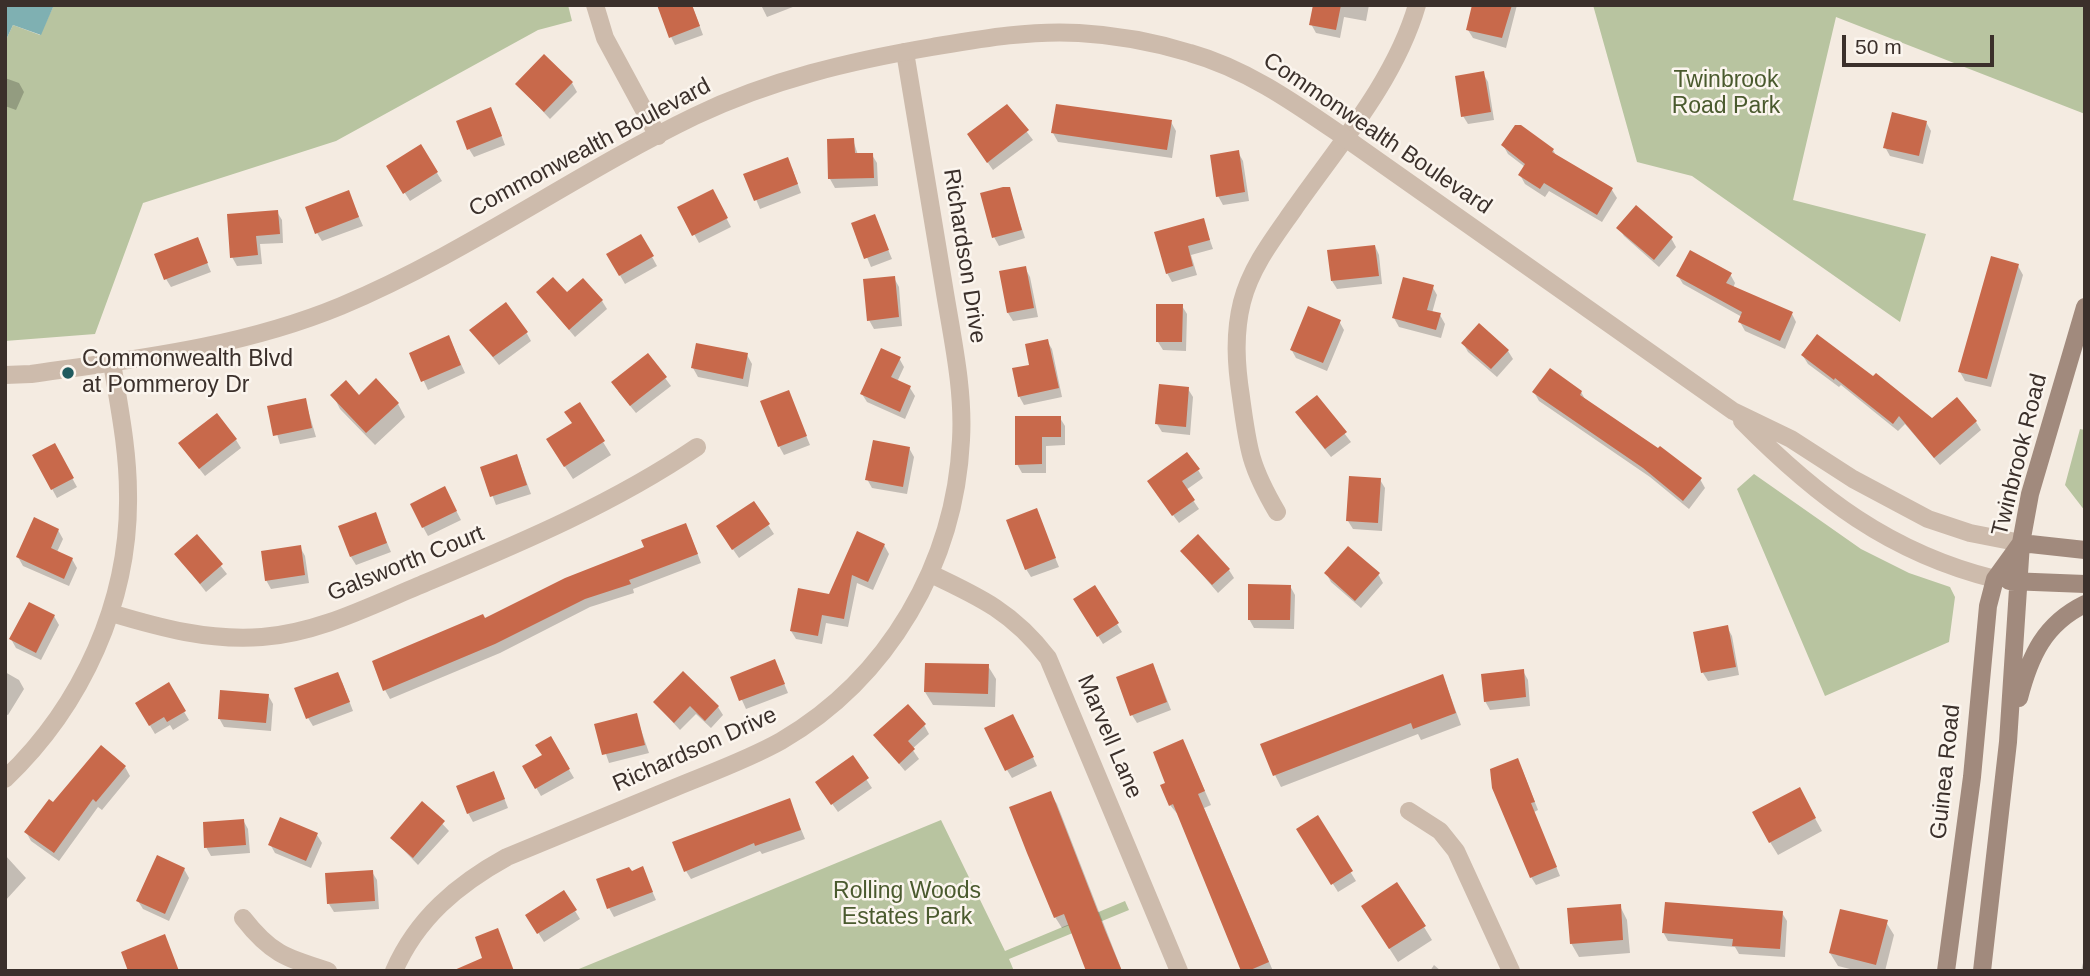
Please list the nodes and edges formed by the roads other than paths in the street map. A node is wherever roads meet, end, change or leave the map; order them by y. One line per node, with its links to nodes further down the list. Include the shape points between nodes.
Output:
1 (595, 5): 4 (street, via 605,38)
2 (1417, 5): 5 (street, via 1396,58)
3 (905, 52): 4 (street, Commonwealth Boulevard, via 788,79); 5 (street, Commonwealth Boulevard, via 1024,34 1136,39 1244,74); 14 (street, Richardson Drive, via 961,401 962,437 954,500)
4 (658, 135): 7 (street, Commonwealth Boulevard, via 415,271 342,305 252,336)
5 (1344, 137): 9 (street, Commonwealth Boulevard); 11 (street, via 1262,255 1239,316 1236,362 1248,452 1254,473)
6 (2085, 307): 12 (main road, Twinbrook Road, via 2030,494)
7 (112, 363): 8 (street, Commonwealth Boulevard); 19 (street, via 126,449 128,495 125,546)
8 (5, 375)
9 (1732, 411): 12 (street, Commonwealth Boulevard, via 1791,439 1853,480 1928,519); 15 (street, Commonwealth Boulevard, via 1787,467 1863,525 1925,556)
10 (698, 447): 19 (street, Galsworth Court, via 641,484 547,532 310,628 265,637 218,638 175,632)
11 (1277, 512)
12 (2021, 543): 13 (main road); 15 (main road, Guinea Road); 16 (main road, Twinbrook Road)
13 (2085, 550)
14 (931, 574): 25 (street, Richardson Drive, via 895,636 872,665 842,697 807,724 748,758 478,873 437,906); 26 (street, Marvell Lane, via 1008,614 1048,658)
15 (1995, 579): 16 (main road); 28 (main road, Guinea Road, via 1988,606 1972,777)
16 (2018, 582): 17 (main road); 20 (main road, Twinbrook Road)
17 (2085, 584)
18 (2085, 604): 20 (main road, via 2059,621 2036,647)
19 (111, 613): 21 (street, via 71,697 40,742)
20 (2008, 742): 29 (main road)
21 (5, 779)
22 (1409, 811): 27 (street, via 1440,831 1456,851)
23 (243, 918): 24 (street, via 262,943 278,953)
24 (328, 971)
25 (394, 971)
26 (1180, 971)
27 (1511, 971)
28 (1946, 971)
29 (1982, 971)

